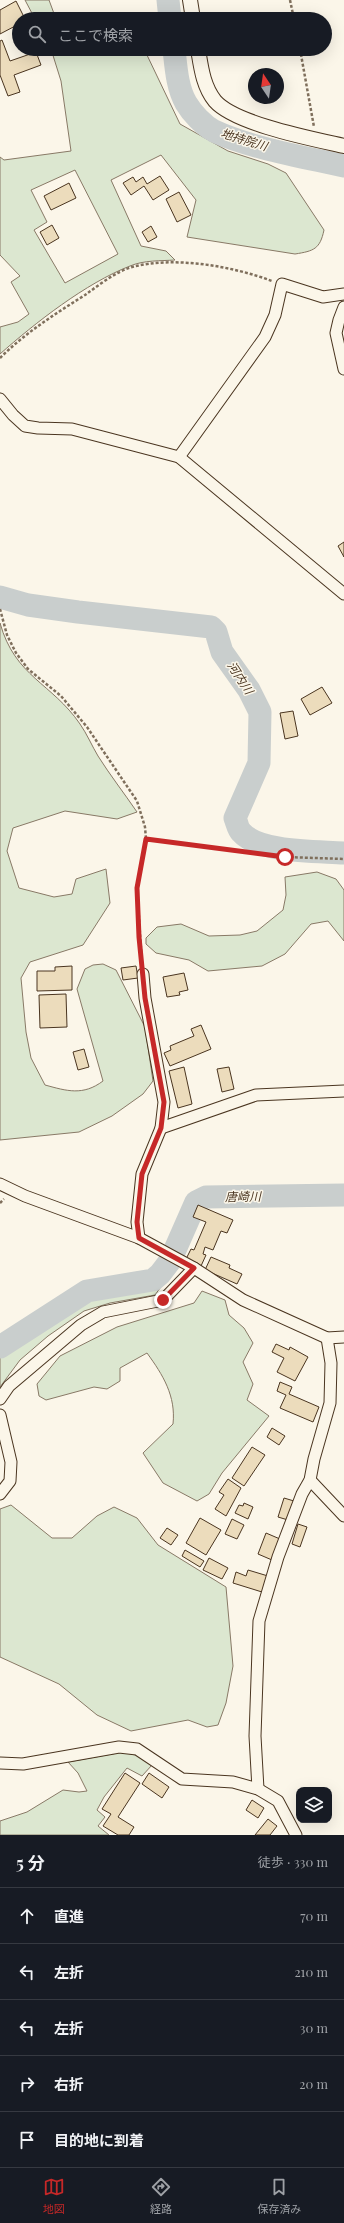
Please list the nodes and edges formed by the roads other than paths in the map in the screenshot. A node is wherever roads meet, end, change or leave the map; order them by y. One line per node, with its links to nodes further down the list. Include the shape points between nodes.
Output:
1 (190, 0): 2 (street)
2 (192, 12)
3 (199, 56): 4 (street, via 205,83 223,108 254,122)
4 (344, 146)
5 (344, 294): 9 (street, via 323,297 282,284 275,315 264,337)
6 (344, 307): 7 (street, via 336,333)
7 (344, 369)
8 (0, 399): 9 (street, via 25,426 72,429)
9 (180, 457): 10 (street)
10 (344, 594)
11 (143, 974): 13 (street, via 164,1102)
12 (344, 1091): 13 (street, via 256,1095)
13 (161, 1128): 15 (street, via 142,1174 137,1222)
14 (0, 1184): 15 (street, via 25,1196)
15 (139, 1238): 16 (street)
16 (194, 1268): 18 (street, via 243,1300); 19 (street, via 163,1300 103,1312 82,1325 9,1386)
17 (344, 1337): 18 (street)
18 (327, 1338): 21 (street, via 331,1363 330,1403)
19 (0, 1399)
20 (0, 1415): 22 (street, via 11,1462 10,1481)
21 (310, 1480): 23 (street); 25 (street, via 302,1494 278,1557 259,1621 255,1736)
22 (0, 1494)
23 (344, 1516)
24 (0, 1763): 25 (street, via 23,1764 119,1747 137,1749 182,1779 233,1782)
25 (258, 1789): 26 (street, via 278,1801)
26 (296, 1835)

